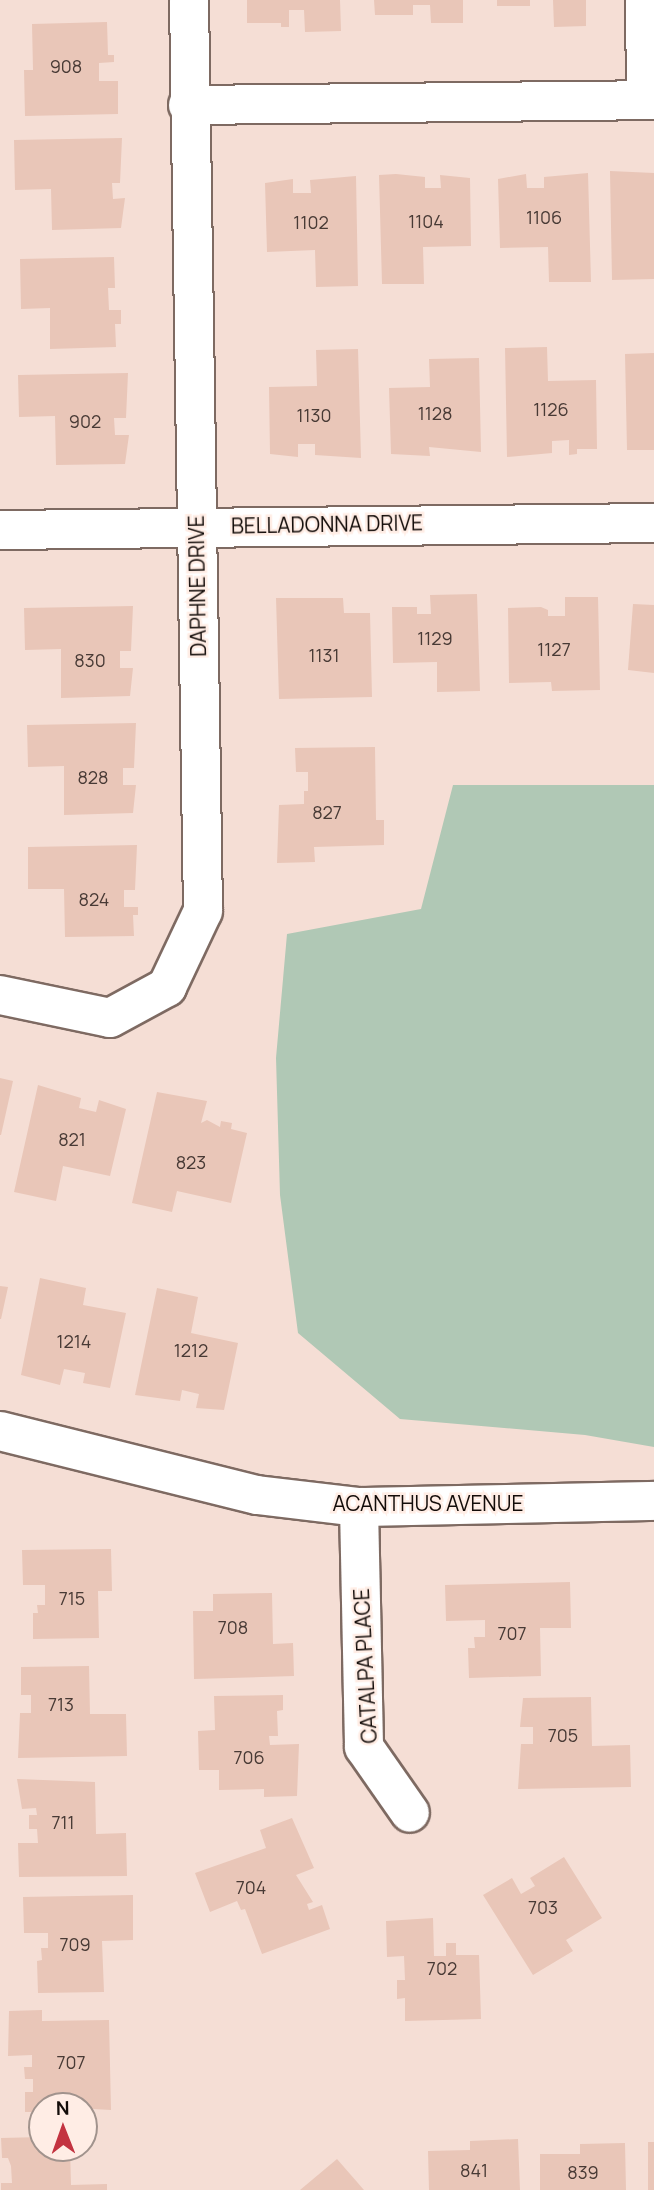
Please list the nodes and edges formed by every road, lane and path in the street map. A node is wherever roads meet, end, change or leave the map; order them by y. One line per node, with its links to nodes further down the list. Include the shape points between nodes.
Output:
1 (189, 0): 4 (street, DAPHNE DRIVE)
2 (645, 0): 3 (street)
3 (650, 100): 4 (street)
4 (188, 105): 6 (street, DAPHNE DRIVE)
5 (654, 523): 6 (street, BELLADONNA DRIVE)
6 (197, 526): 7 (street, BELLADONNA DRIVE); 8 (street, DAPHNE DRIVE, via 203,911 167,987 110,1018)
7 (0, 530)
8 (0, 995)
9 (0, 1431): 11 (street, ACANTHUS AVENUE, via 257,1495)
10 (654, 1501): 11 (street, ACANTHUS AVENUE)
11 (359, 1507): 12 (street, CATALPA PLACE, via 364,1747)
12 (410, 1813)

